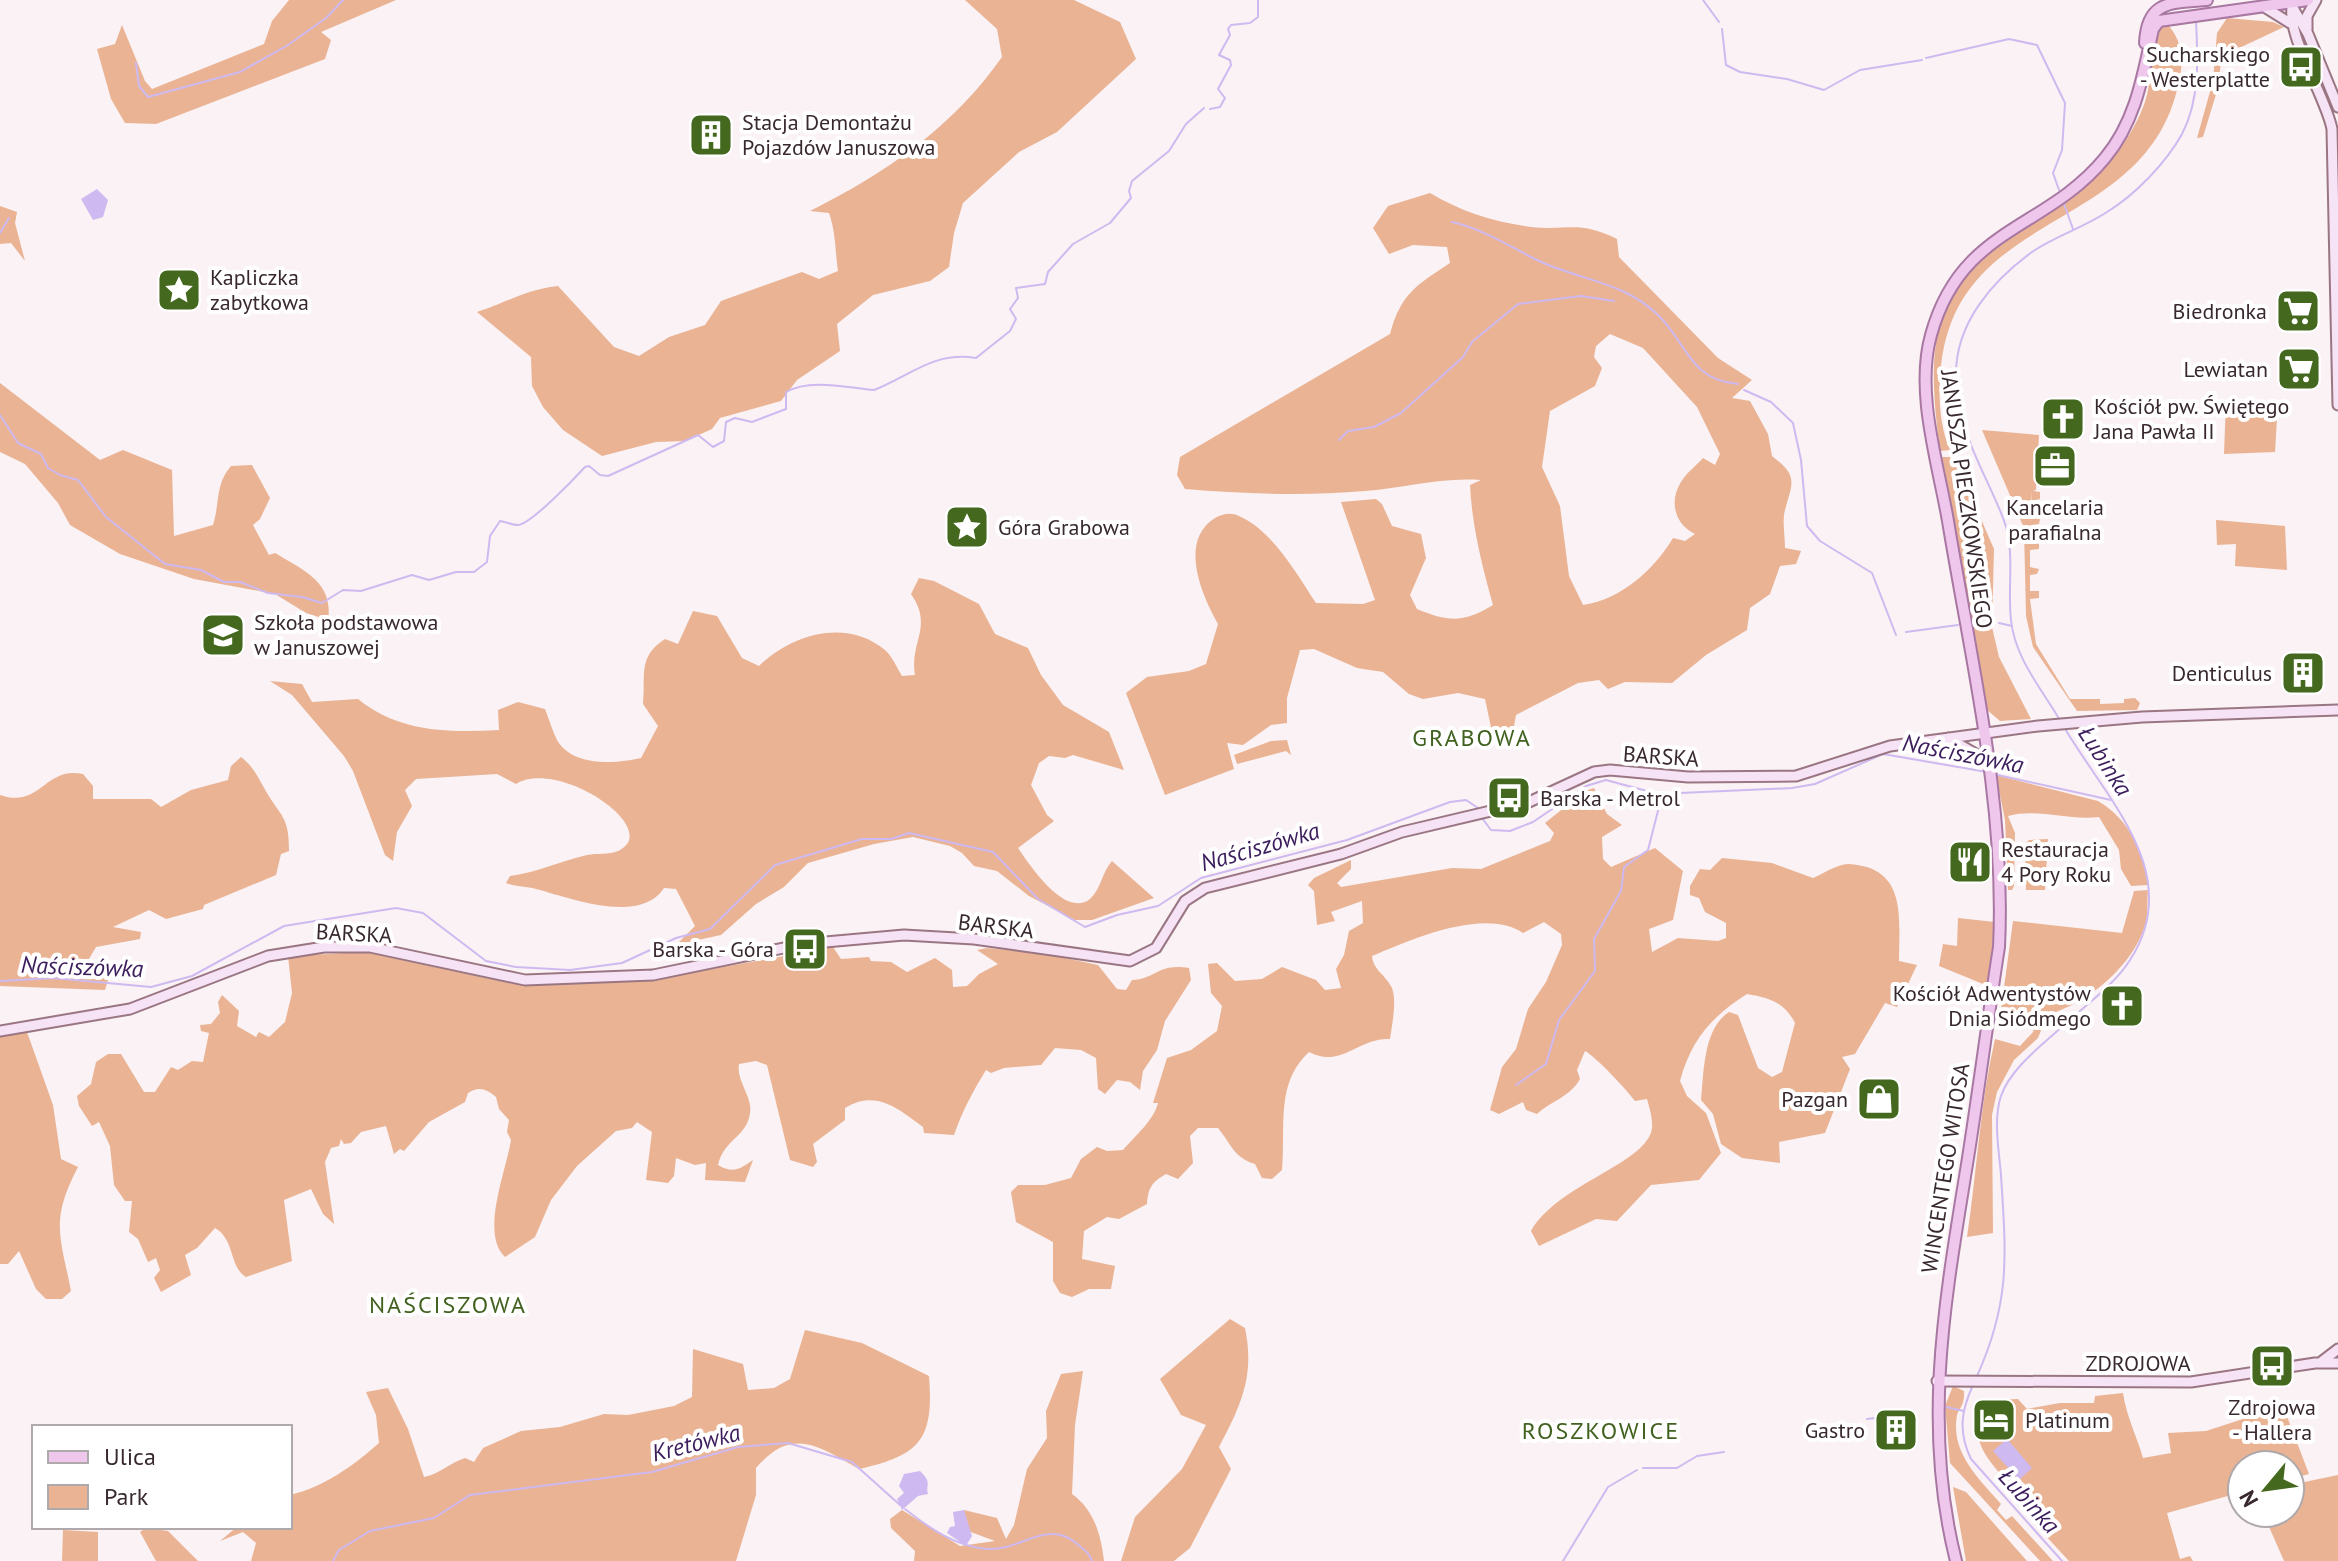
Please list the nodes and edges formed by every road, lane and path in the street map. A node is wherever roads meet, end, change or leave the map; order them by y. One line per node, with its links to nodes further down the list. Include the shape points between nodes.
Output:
1 (2207, 0): 6 (main road)
2 (2308, 0): 4 (main road)
3 (2316, 0): 9 (street, via 2307,16)
4 (2291, 1): 5 (main road); 8 (street); 9 (street)
5 (2266, 8): 7 (main road); 8 (street)
6 (2156, 9): 7 (main road); 10 (main road, JANUSZA PIECZKOWSKIEGO, via 2146,25)
7 (2164, 19): 10 (main road, JANUSZA PIECZKOWSKIEGO, via 2153,29)
8 (2292, 25): 12 (street, via 2332,129)
9 (2308, 34): 11 (street)
10 (2143, 69): 16 (main road, JANUSZA PIECZKOWSKIEGO, via 2129,120 2107,156 2080,183 2000,234 1972,259 1944,299 1930,339 1928,399)
11 (2338, 107)
12 (2338, 405)
13 (2338, 703): 14 (street, BARSKA)
14 (2316, 708): 15 (street, BARSKA); 16 (street, BARSKA, via 2081,721)
15 (2338, 710)
16 (1983, 734): 17 (street, BARSKA); 18 (main road, WINCENTEGO WITOSA)
17 (1948, 738): 18 (street); 19 (street, BARSKA, via 1875,750 1796,776 1688,777 1610,770 1582,775 1529,802 1392,834 1341,854 1205,888 1185,901 1156,948 1130,961 974,939 904,935 803,944 653,975 525,980 370,947 324,947 268,956 130,1009)
18 (1987, 764): 23 (main road, WINCENTEGO WITOSA, via 1998,848 1999,947)
19 (0, 1031)
20 (2338, 1349): 21 (street)
21 (2321, 1362): 22 (street, ZDROJOWA); 23 (street, ZDROJOWA, via 2191,1382)
22 (2338, 1363)
23 (1937, 1381): 24 (main road, WINCENTEGO WITOSA, via 1945,1505)
24 (1956, 1561)

